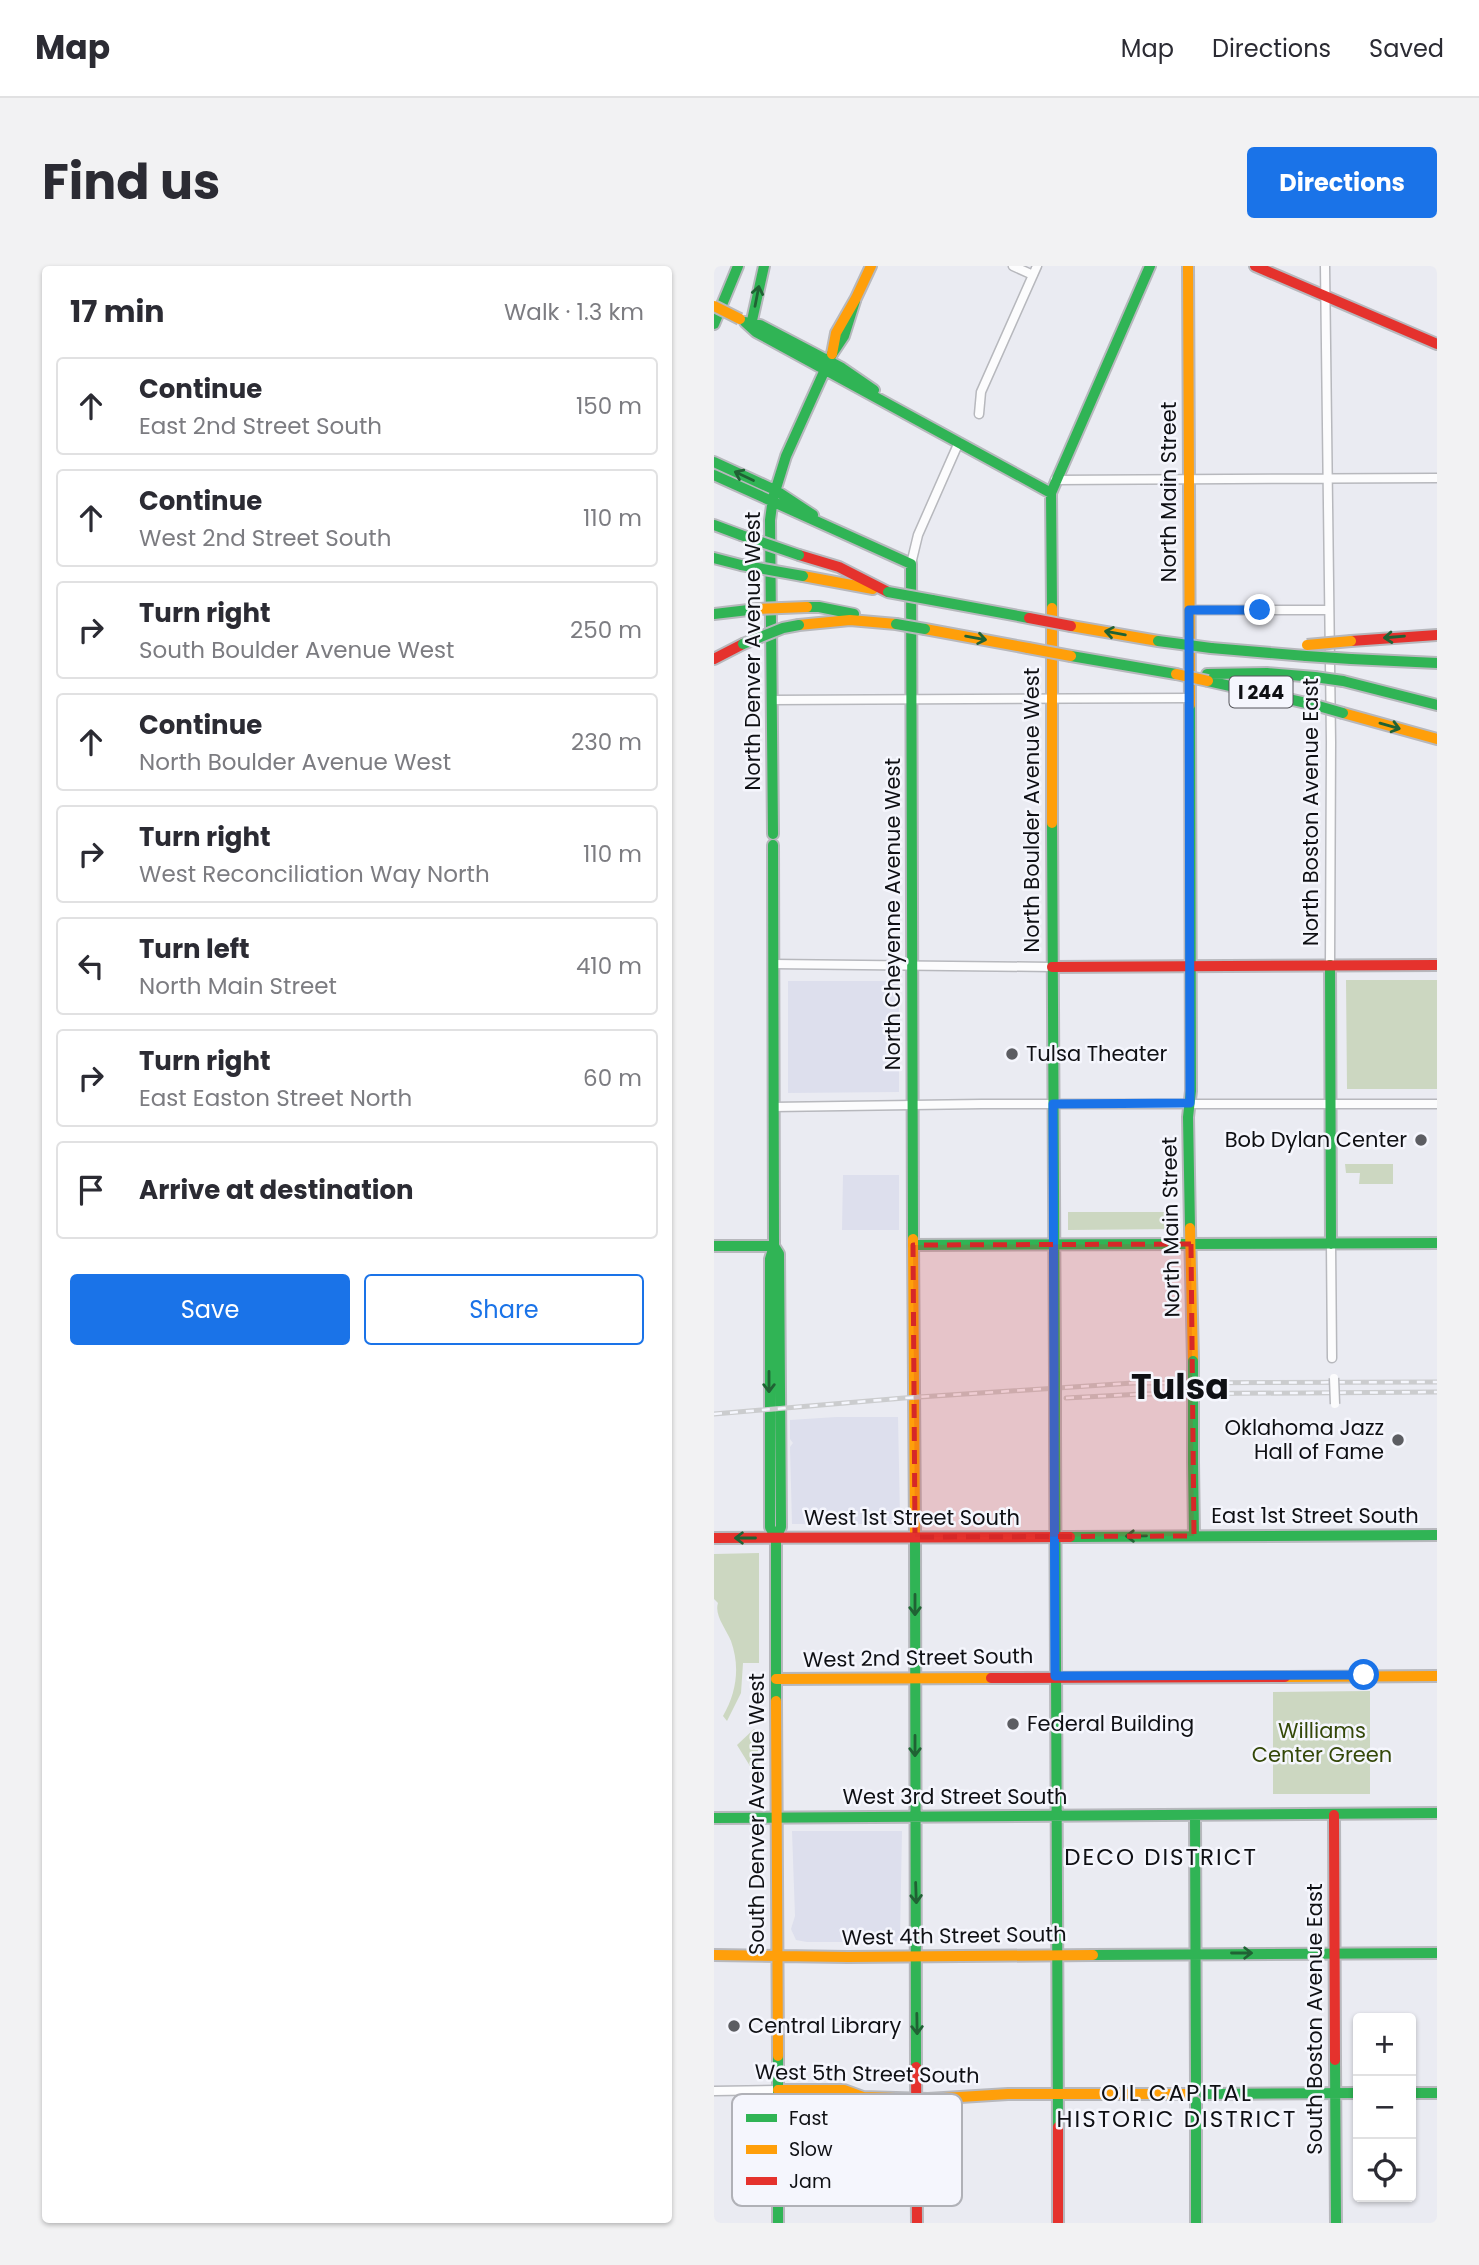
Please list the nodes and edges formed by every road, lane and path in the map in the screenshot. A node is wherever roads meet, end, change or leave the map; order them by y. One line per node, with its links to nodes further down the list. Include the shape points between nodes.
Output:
1 (738, 266): 13 (main road)
2 (764, 266): 14 (main road, one-way to 2)
3 (870, 266): 16 (main road, North Denver Avenue West, via 841,345)
4 (1013, 266): 10 (street)
5 (1037, 266): 10 (street)
6 (1150, 266): 24 (main road, North Boulder Avenue West)
7 (1188, 266): 21 (main road, North Main Street)
8 (1255, 266): 11 (main road)
9 (1325, 266): 11 (street, North Boston Avenue East)
10 (1033, 275): 17 (street, via 981,392)
11 (1327, 297): 15 (main road); 22 (street, North Boston Avenue East)
12 (714, 306): 14 (main road, bridge)
13 (714, 324)
14 (751, 325): 16 (main road, via 756,332)
15 (1437, 344)
16 (829, 361): 18 (main road, via 892,405); 26 (main road, North Denver Avenue West)
17 (979, 414)
18 (959, 442): 25 (main road); 29 (street, North Cheyenne Avenue West, via 918,535)
19 (714, 462): 26 (main road, one-way to 19)
20 (714, 475): 26 (main road)
21 (1188, 478): 22 (street); 24 (street); 35 (main road, North Main Street)
22 (1328, 478): 23 (street); 36 (street, North Boston Avenue East)
23 (1437, 478)
24 (1055, 480): 25 (main road, North Boulder Avenue West)
25 (1051, 493): 46 (main road, North Boulder Avenue West)
26 (773, 496): 29 (main road); 47 (main road, North Denver Avenue West, via 769,520)
27 (714, 525): 32 (main road, bridge, via 839,567)
28 (714, 558): 30 (main road, I 244)
29 (911, 564): 45 (main road, North Cheyenne Avenue West)
30 (741, 565): 31 (main road); 32 (main road, I 244, bridge)
31 (714, 566)
32 (888, 592): 40 (main road, I 244, one-way to 32, bridge, via 1232,650 1158,641)
33 (714, 608): 34 (main road)
34 (757, 609): 37 (main road); 38 (main road, bridge, via 819,607)
35 (1189, 610): 36 (street); 44 (main road, North Main Street)
36 (1329, 610): 51 (street, North Boston Avenue East)
37 (714, 614)
38 (897, 624): 41 (main road, bridge, via 850,620 783,628); 43 (main road, one-way to 43, bridge)
39 (1437, 635): 40 (main road, one-way to 40, bridge, via 1351,641)
40 (1306, 651): 42 (main road, I 244, bridge, via 1351,659)
41 (714, 659)
42 (1437, 663)
43 (1207, 677): 48 (main road, bridge, via 1267,673 1315,677); 49 (main road, I 244, one-way to 49, bridge)
44 (1190, 698): 46 (street); 55 (main road, North Main Street)
45 (911, 699): 46 (street); 47 (street); 53 (main road, North Cheyenne Avenue West)
46 (1051, 699): 54 (main road, North Boulder Avenue West)
47 (772, 700): 50 (main road, North Denver Avenue West)
48 (1437, 705)
49 (1437, 739)
50 (773, 964): 53 (street); 61 (main road, North Denver Avenue West)
51 (1330, 965): 52 (main road); 55 (main road); 59 (main road, North Boston Avenue East)
52 (1437, 965)
53 (912, 966): 54 (street); 57 (main road, North Cheyenne Avenue West)
54 (1052, 967): 55 (main road); 58 (main road, North Boulder Avenue West)
55 (1191, 967): 56 (main road, North Main Street)
56 (1190, 1103): 58 (street); 59 (street); 63 (main road, North Main Street)
57 (912, 1104): 58 (street); 61 (street); 65 (main road, North Cheyenne Avenue West)
58 (1053, 1104): 66 (main road, North Boulder Avenue West)
59 (1331, 1104): 60 (street); 64 (main road, North Boston Avenue East)
60 (1437, 1104)
61 (773, 1107): 68 (main road, North Denver Avenue West)
62 (1437, 1243): 64 (main road)
63 (1191, 1244): 64 (main road); 66 (main road); 74 (main road, North Main Street, bridge)
64 (1331, 1244): 69 (street, North Boston Avenue East)
65 (913, 1245): 66 (main road); 75 (main road, North Cheyenne Avenue West)
66 (1053, 1245): 76 (main road, North Boulder Avenue West, bridge)
67 (714, 1246): 68 (main road)
68 (774, 1246): 72 (main road, North Denver Avenue West, via 779,1254)
69 (1332, 1357)
70 (1335, 1378): 71 (street, bridge)
71 (1335, 1404)
72 (775, 1487): 78 (main road, South Denver Avenue West, via 781,1527)
73 (1437, 1535): 74 (main road, East 1st Street South)
74 (1194, 1536): 76 (main road, West 1st Street South, one-way to 76)
75 (915, 1537): 76 (main road, West 1st Street South); 78 (main road, West 1st Street South); 81 (main road, North Cheyenne Avenue West, one-way to 81)
76 (1054, 1537): 79 (main road, North Boulder Avenue West)
77 (714, 1538): 78 (main road, West 1st Street South, one-way to 77)
78 (776, 1538): 82 (main road, South Denver Avenue West)
79 (1055, 1676): 80 (main road, West 2nd Street South); 81 (main road, West 2nd Street South); 87 (main road, North Boulder Avenue West)
80 (1437, 1676)
81 (915, 1677): 82 (main road, West 2nd Street South); 84 (main road, North Cheyenne Avenue West, one-way to 84)
82 (776, 1679): 89 (main road, South Denver Avenue West)
83 (1437, 1813): 86 (main road, West 3rd Street South)
84 (915, 1815): 87 (main road, West 3rd Street South); 89 (main road, West 3rd Street South); 96 (main road, North Cheyenne Avenue West, one-way to 96)
85 (1195, 1815): 86 (main road, West 3rd Street South); 87 (main road, West 3rd Street South); 90 (main road)
86 (1334, 1815): 91 (main road, South Boston Avenue East)
87 (1056, 1816): 93 (main road, North Boulder Avenue West)
88 (714, 1818): 89 (main road, West 3rd Street South)
89 (777, 1818): 95 (main road, South Denver Avenue West)
90 (1194, 1953): 91 (main road, West 4th Street South, one-way to 91); 93 (main road, West 4th Street South); 107 (main road)
91 (1334, 1953): 92 (main road, West 4th Street South); 99 (main road, South Boston Avenue East)
92 (1437, 1953)
93 (1056, 1954): 96 (main road, West 4th Street South); 106 (main road, North Boulder Avenue West)
94 (714, 1955): 95 (main road, West 4th Street South)
95 (777, 1956): 96 (main road, West 4th Street South); 97 (main road, South Denver Avenue West)
96 (916, 1956): 105 (main road, North Cheyenne Avenue West, one-way to 105)
97 (778, 2090): 98 (street, West 5th Street South); 103 (main road, South Denver Avenue West); 104 (main road, West 5th Street South)
98 (714, 2091)
99 (1334, 2093): 100 (main road, West 5th Street South); 107 (main road, West 5th Street South); 111 (main road, South Boston Avenue East)
100 (1353, 2093)
101 (1416, 2093): 102 (main road)
102 (1437, 2093)
103 (778, 2094)
104 (855, 2094)
105 (918, 2094)
106 (1056, 2094): 107 (main road, West 5th Street South); 108 (main road, West 5th Street South); 109 (main road, North Boulder Avenue West)
107 (1196, 2094): 110 (main road)
108 (962, 2097)
109 (1058, 2223)
110 (1196, 2223)
111 (1336, 2223)

